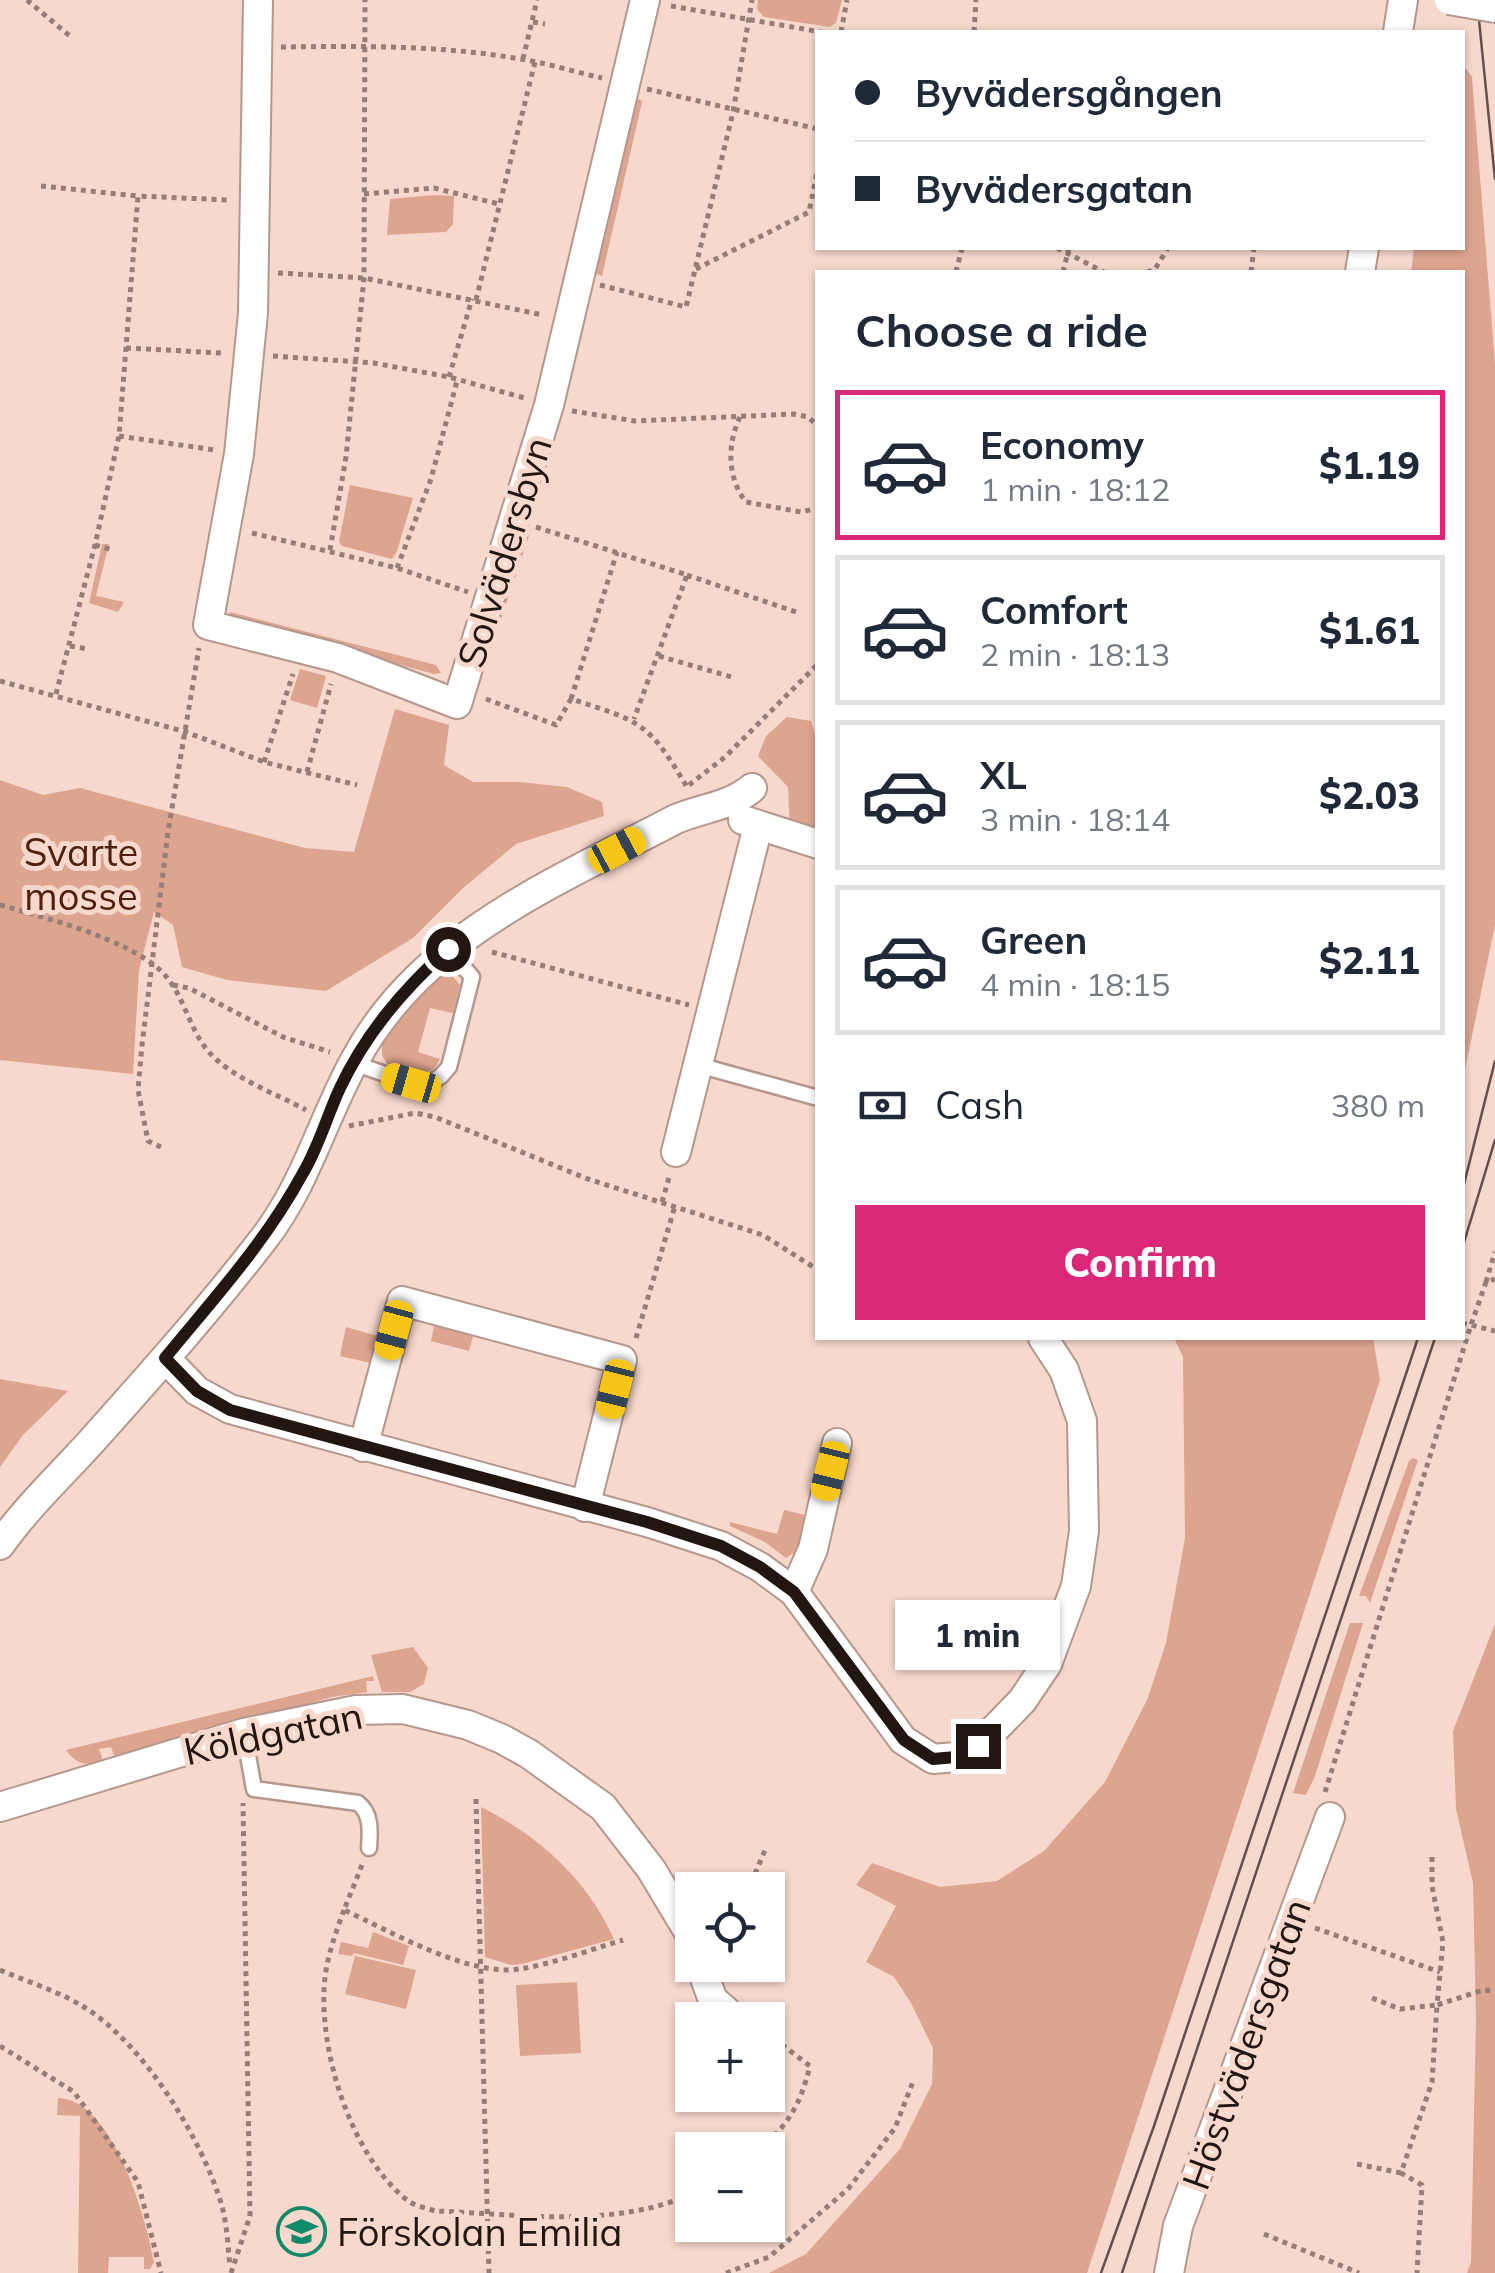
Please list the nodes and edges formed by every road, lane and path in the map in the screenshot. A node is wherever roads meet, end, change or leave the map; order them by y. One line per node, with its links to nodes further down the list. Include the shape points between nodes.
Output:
1 (28, 0): 19 (path)
2 (258, 0): 21 (street)
3 (365, 0): 20 (path)
4 (537, 0): 13 (path)
5 (645, 0): 12 (path); 24 (street, Solvädersbyn)
6 (752, 0): 12 (path)
7 (847, 0): 15 (path)
8 (976, 0): 16 (path)
9 (1403, 0): 17 (street)
10 (1449, 0): 11 (street, bridge)
11 (1495, 8)
12 (750, 20): 18 (path); 25 (path, via 737,62)
13 (533, 22): 14 (path); 22 (path)
14 (545, 24)
15 (841, 30)
16 (974, 30)
17 (1398, 30)
18 (815, 31)
19 (72, 37)
20 (365, 46): 21 (path); 22 (path); 29 (path)
21 (258, 47): 31 (street)
22 (523, 59): 23 (path)
23 (535, 62): 24 (path); 32 (path)
24 (626, 84): 25 (path); 42 (street, Solvädersbyn)
25 (734, 112): 26 (path); 37 (path)
26 (815, 129)
27 (815, 182): 33 (path)
28 (40, 186): 30 (path)
29 (364, 194): 32 (path, via 434,188); 41 (path)
30 (138, 196): 31 (path); 45 (path)
31 (257, 202): 40 (street)
32 (500, 204): 43 (path)
33 (809, 212): 34 (path); 37 (path)
34 (815, 213)
35 (1069, 250): 38 (path)
36 (1167, 250): 39 (path)
37 (695, 269): 42 (path, via 686,307)
38 (1099, 270)
39 (1152, 270)
40 (255, 271): 41 (path); 46 (street)
41 (364, 278): 43 (path); 47 (path)
42 (579, 280): 44 (street, Solvädersbyn)
43 (474, 299): 44 (path); 48 (path)
44 (568, 321): 50 (street, Solvädersbyn)
45 (126, 348): 46 (path); 53 (path)
46 (250, 354): 47 (path); 54 (street)
47 (356, 361): 48 (path); 60 (path)
48 (449, 377): 49 (path)
49 (458, 380): 50 (path); 62 (path, via 432,479)
50 (549, 405): 51 (path, via 635,421); 56 (street, Solvädersbyn)
51 (740, 417): 52 (path, via 794,414); 55 (path, via 730,452 746,502)
52 (815, 423)
53 (119, 436): 54 (path); 58 (path)
54 (240, 454): 57 (street)
55 (815, 509)
56 (514, 520): 61 (path); 64 (street, Solvädersbyn)
57 (228, 528): 60 (path); 66 (street)
58 (95, 545): 59 (path); 67 (path)
59 (113, 550)
60 (330, 550): 62 (path)
61 (617, 552): 63 (path); 75 (path)
62 (397, 568): 64 (path)
63 (686, 576): 65 (path); 70 (path)
64 (489, 600): 76 (street, Solvädersbyn)
65 (796, 612)
66 (208, 625): 68 (street, Solvädersbyn); 78 (path)
67 (70, 646): 69 (path); 74 (path)
68 (301, 648): 71 (street, Solvädersbyn); 79 (path)
69 (88, 649)
70 (659, 656): 72 (path); 77 (path)
71 (338, 658): 76 (street, Solvädersbyn); 80 (path)
72 (736, 678)
73 (0, 681): 74 (path)
74 (56, 694): 78 (path)
75 (571, 699): 76 (path, via 556,724 484,698); 77 (path)
76 (457, 704)
77 (634, 720): 83 (path, via 654,735)
78 (186, 732): 79 (path); 88 (path)
79 (264, 762): 80 (path)
80 (307, 772): 81 (path)
81 (357, 784)
82 (752, 788): 83 (street, via 737,801)
83 (709, 807): 84 (street); 87 (street, via 528,897)
84 (758, 826): 85 (street); 90 (street)
85 (815, 843)
86 (0, 905): 88 (path, via 112,942)
87 (458, 959): 90 (path, via 492,952); 91 (street, via 388,1010); 91 (lane, via 472,986 441,1076 411,1083)
88 (152, 964): 89 (path); 95 (path, via 138,1090 148,1141)
89 (173, 985): 91 (path); 94 (path, via 218,1060)
90 (712, 1012): 92 (street)
91 (344, 1059): 94 (street)
92 (698, 1065): 93 (lane); 96 (street)
93 (815, 1097)
94 (319, 1116): 98 (path, via 352,1126 415,1113 435,1117); 108 (street, via 304,1172 265,1238)
95 (161, 1146)
96 (676, 1152)
97 (668, 1182): 98 (path)
98 (662, 1203): 99 (path)
99 (675, 1206): 101 (path, via 762,1235); 109 (path, via 632,1351)
100 (1495, 1252): 103 (path)
101 (815, 1268)
102 (1495, 1279): 103 (path)
103 (1486, 1282): 105 (path)
104 (1465, 1324): 105 (path)
105 (1471, 1325): 106 (path); 119 (path, via 1322,1804)
106 (1495, 1331)
107 (1044, 1340): 114 (street, via 1064,1370 1082,1421 1084,1531 1076,1586 1047,1664 1000,1726 956,1757 933,1759 904,1740)
108 (165, 1358): 111 (street, via 213,1402); 113 (street)
109 (622, 1360): 111 (street, via 402,1301); 112 (street)
110 (838, 1443): 114 (street, via 813,1549)
111 (363, 1447): 112 (street)
112 (585, 1506): 114 (street, via 721,1546)
113 (0, 1544)
114 (794, 1592)
115 (244, 1733): 116 (lane); 118 (street, Köldgatan); 124 (street, Köldgatan, via 356,1710 403,1710 468,1724 529,1754 603,1808)
116 (254, 1789): 120 (lane, via 358,1803 370,1824); 144 (path, via 243,1803 250,2216)
117 (476, 1799): 128 (path)
118 (0, 1807)
119 (1330, 1817): 148 (street, Höstvädersgatan, via 1178,2226)
120 (368, 1848): 125 (path)
121 (766, 1848): 123 (path)
122 (1432, 1857): 130 (path, via 1443,1942)
123 (756, 1872)
124 (675, 1909)
125 (344, 1910): 128 (path); 141 (path, via 325,1977 325,2023 355,2130 408,2201 436,2211)
126 (1303, 1924): 130 (path)
127 (623, 1940): 128 (path, via 520,1969)
128 (479, 1968): 141 (path)
129 (0, 1970): 144 (path, via 86,2008 154,2076 180,2111 210,2173 223,2209)
130 (1440, 1972): 133 (path)
131 (1495, 1991): 133 (path)
132 (1372, 1998): 133 (path, via 1400,2009)
133 (1437, 2005): 139 (path, via 1432,2082)
134 (0, 2046): 145 (path, via 74,2092 138,2182)
135 (785, 2047): 137 (path, via 810,2066 802,2098)
136 (914, 2079): 147 (path, via 895,2128 848,2189 769,2256)
137 (780, 2132)
138 (1357, 2164): 139 (path)
139 (1400, 2173): 151 (path, via 1422,2185)
140 (675, 2201): 141 (path, via 614,2216)
141 (485, 2213): 146 (path)
142 (1264, 2234): 143 (path)
143 (1338, 2264): 149 (path); 150 (path)
144 (231, 2272)
145 (161, 2273)
146 (489, 2273)
147 (726, 2273)
148 (1169, 2273)
149 (1334, 2273)
150 (1359, 2273)
151 (1417, 2273)

